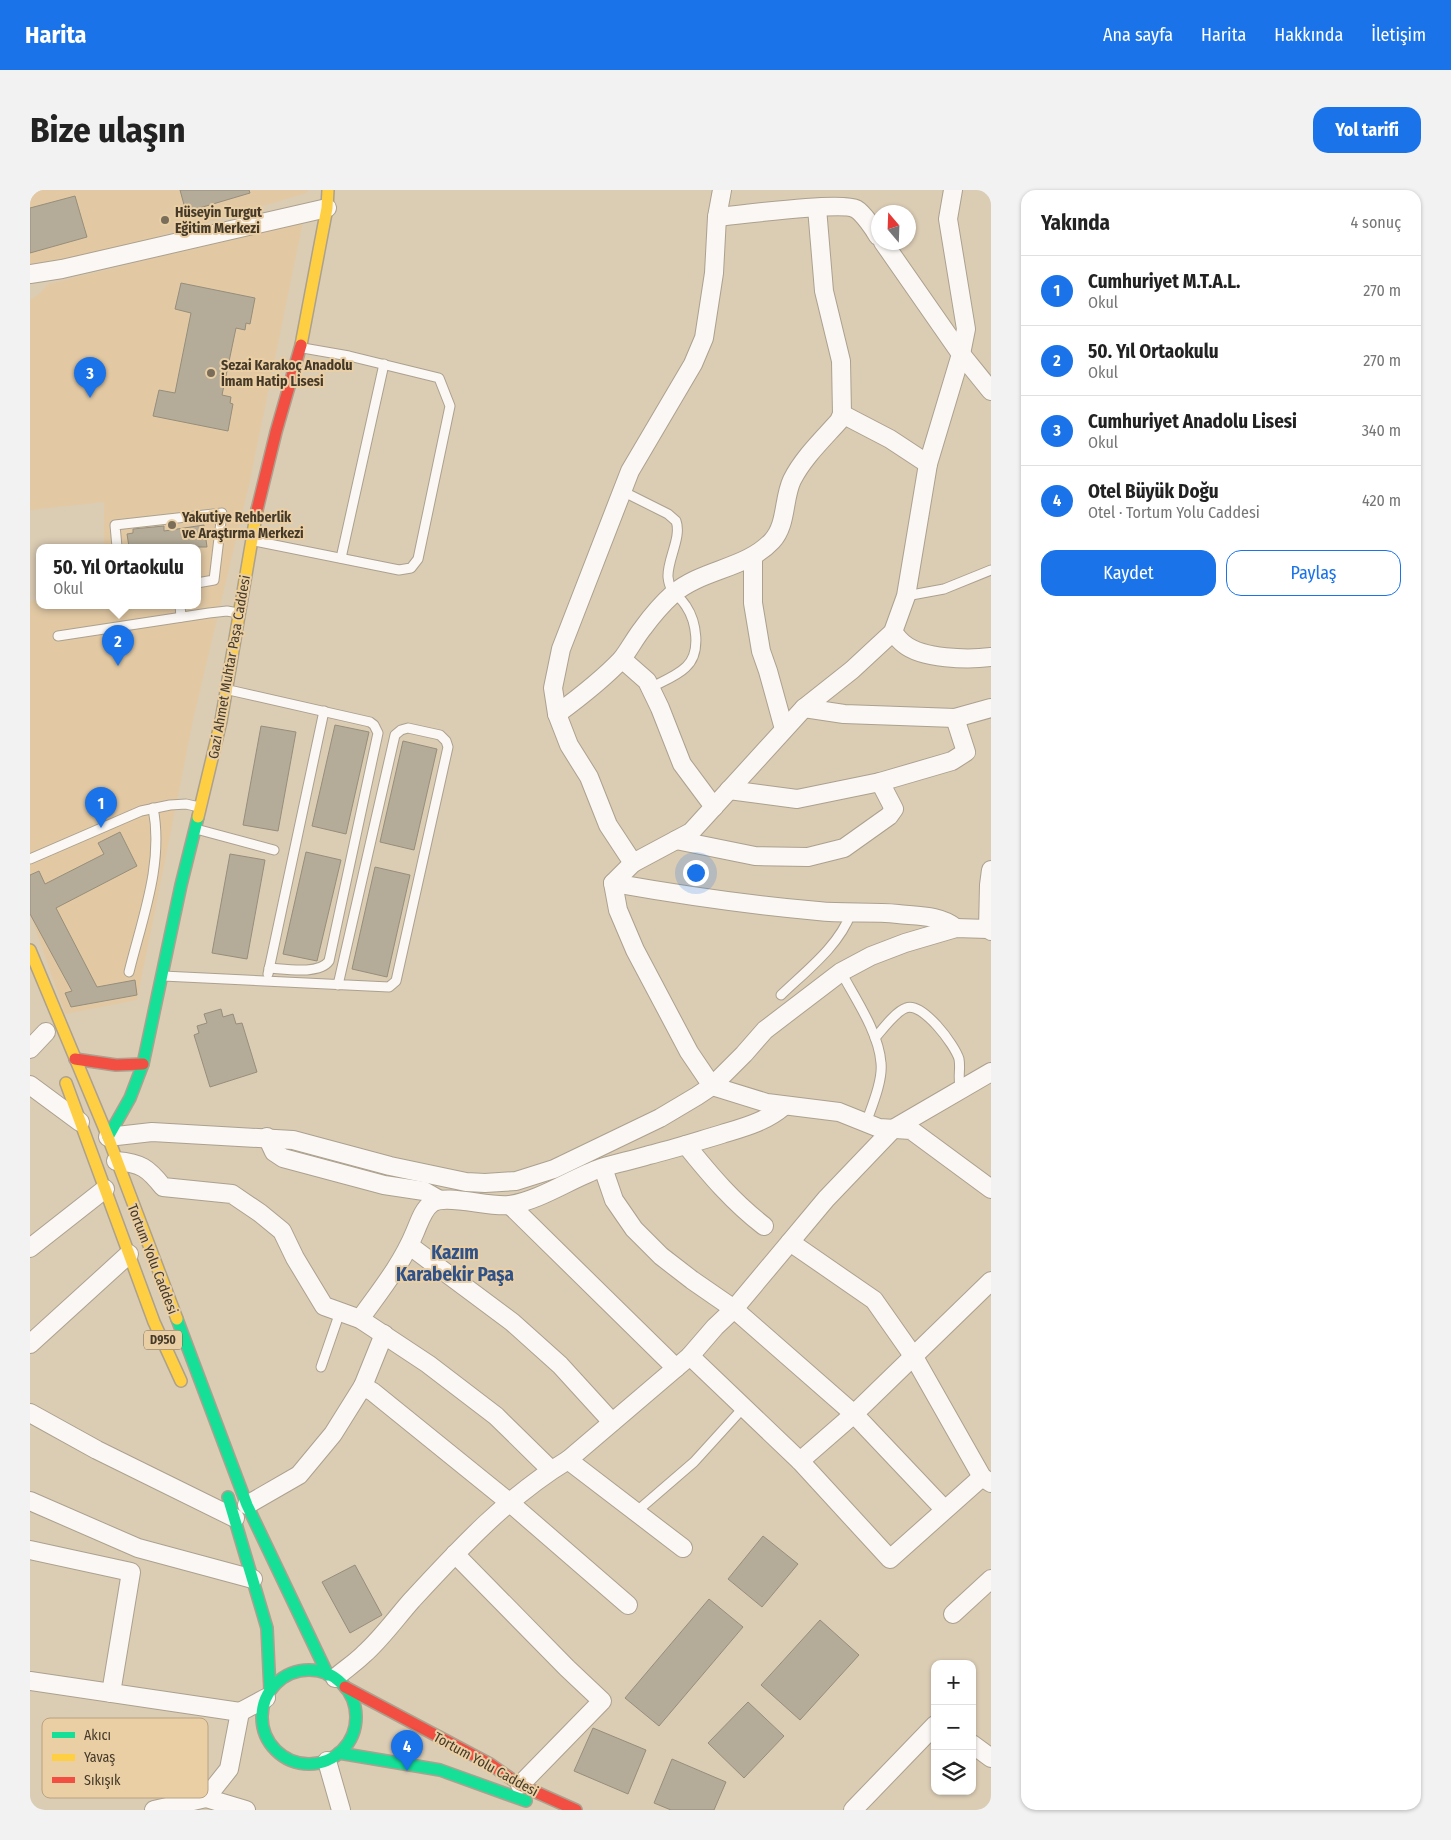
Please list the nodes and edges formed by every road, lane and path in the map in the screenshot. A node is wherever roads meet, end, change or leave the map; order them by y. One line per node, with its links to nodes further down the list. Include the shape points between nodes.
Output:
1 (328, 190): 4 (main road, Gazi Ahmet Muhtar Paşa Caddesi)
2 (722, 190): 6 (street)
3 (953, 190): 13 (street, via 948,219 966,329)
4 (327, 208): 9 (street); 12 (main road, Gazi Ahmet Muhtar Paşa Caddesi)
5 (817, 208): 6 (street); 7 (street, via 856,209); 16 (street, via 824,291 841,361)
6 (717, 217): 18 (street, via 714,273 704,338 693,364 630,471)
7 (871, 227)
8 (889, 250): 13 (street)
9 (62, 269): 10 (street); 11 (street)
10 (30, 274)
11 (30, 279)
12 (301, 348): 14 (lane); 19 (main road, Gazi Ahmet Muhtar Paşa Caddesi, via 276,432)
13 (961, 354): 15 (street); 17 (street)
14 (384, 364): 22 (lane); 22 (lane, via 438,378 450,406 418,559 410,568 399,570)
15 (991, 391)
16 (842, 414): 17 (street, via 890,439); 21 (street, via 791,482 780,530)
17 (928, 464): 26 (street)
18 (622, 491): 25 (lane, via 676,521 678,530 668,570); 39 (street, via 560,649 553,688)
19 (252, 540): 22 (lane); 28 (main road, Gazi Ahmet Muhtar Paşa Caddesi)
20 (117, 544): 24 (lane, via 116,525 222,513 214,580)
21 (753, 557): 25 (street, via 690,583); 41 (street, via 753,604 761,651)
22 (341, 558)
23 (991, 570): 26 (lane, via 944,589)
24 (201, 582)
25 (673, 594): 33 (street, via 643,628); 34 (lane, via 683,602 692,619 696,642 693,657 687,666)
26 (906, 596): 30 (street)
27 (180, 609): 29 (lane)
28 (239, 613): 29 (lane, via 227,611); 35 (main road, Gazi Ahmet Muhtar Paşa Caddesi)
29 (181, 617): 31 (lane)
30 (893, 632): 32 (street, via 904,645 929,655); 36 (street)
31 (58, 636)
32 (991, 657)
33 (622, 659): 34 (street, via 647,681); 39 (street)
34 (650, 688): 45 (street, via 682,764)
35 (226, 689): 38 (lane); 44 (main road, Gazi Ahmet Muhtar Paşa Caddesi)
36 (804, 708): 40 (street, via 844,714); 41 (street)
37 (991, 708): 40 (street)
38 (324, 711): 58 (lane); 58 (lane, via 370,722 377,729 378,737 329,961 316,970)
39 (558, 714): 51 (street, via 569,745 589,777 608,824)
40 (955, 718): 42 (street, via 966,752 952,761)
41 (784, 729): 43 (street)
42 (880, 782): 43 (street, via 797,799); 48 (street, via 894,809 844,848 808,857 755,856)
43 (729, 790): 45 (street)
44 (201, 807): 46 (lane, via 178,804); 47 (main road, Gazi Ahmet Muhtar Paşa Caddesi)
45 (714, 807): 48 (street, via 691,832)
46 (153, 808): 50 (lane); 59 (lane, via 157,834 155,864)
47 (196, 829): 49 (lane); 61 (main road, Gazi Ahmet Muhtar Paşa Caddesi)
48 (676, 840): 51 (street)
49 (274, 850)
50 (30, 859)
51 (633, 863): 53 (street)
52 (991, 870): 56 (street)
53 (613, 883): 54 (street, via 754,906); 73 (street, via 618,910 635,950 689,1052)
54 (851, 913): 55 (street, via 934,918); 64 (lane, via 846,926 832,944)
55 (956, 928): 56 (street); 60 (street, via 871,956)
56 (990, 930)
57 (30, 950): 68 (main road, Tortum Yolu Caddesi)
58 (269, 968): 62 (lane)
59 (129, 972)
60 (841, 972): 66 (lane); 73 (street, via 765,1030)
61 (163, 976): 62 (lane); 69 (main road, Gazi Ahmet Muhtar Paşa Caddesi)
62 (266, 981): 63 (lane)
63 (338, 985): 63 (lane, via 389,987 396,981 448,747 440,735 408,728 395,735)
64 (781, 995)
65 (47, 1035): 67 (street)
66 (875, 1038): 74 (lane, via 902,1010 918,1008 940,1029 955,1050 960,1064 958,1079); 77 (lane, via 882,1064)
67 (30, 1049)
68 (75, 1059): 69 (main road, via 109,1066); 79 (main road, Tortum Yolu Caddesi)
69 (143, 1064): 79 (main road, Gazi Ahmet Muhtar Paşa Caddesi, via 130,1098)
70 (991, 1072): 74 (street)
71 (63, 1076): 76 (main road, Tortum Yolu Caddesi / D950)
72 (30, 1085): 76 (street)
73 (712, 1086): 75 (street); 80 (street, via 645,1126 554,1169 516,1180 466,1182 293,1140)
74 (961, 1090): 78 (street)
75 (784, 1106): 77 (street, via 838,1112); 81 (street, via 755,1124)
76 (80, 1122): 84 (main road, Tortum Yolu Caddesi / D950)
77 (866, 1122): 78 (street, via 879,1128)
78 (893, 1129): 85 (street, via 911,1130); 89 (street)
79 (108, 1137): 80 (street, via 152,1132); 82 (main road, Tortum Yolu Caddesi)
80 (268, 1138): 86 (street, via 274,1152 283,1158 384,1185 424,1192)
81 (686, 1145): 83 (street); 88 (street, via 716,1183)
82 (116, 1161): 95 (street, via 133,1162 151,1172 163,1187 232,1194 282,1231 324,1306); 116 (main road, Tortum Yolu Caddesi)
83 (603, 1168): 87 (street); 94 (street, via 614,1200 634,1229 661,1256)
84 (105, 1189): 91 (street); 92 (main road, Tortum Yolu Caddesi / D950)
85 (991, 1189)
86 (438, 1199): 87 (street); 90 (street, via 429,1206)
87 (510, 1205): 102 (street)
88 (764, 1226)
89 (790, 1242): 94 (street); 100 (street, via 874,1300)
90 (410, 1246): 96 (street); 108 (street, via 512,1322 560,1366)
91 (30, 1248)
92 (129, 1254): 98 (street); 104 (main road, Tortum Yolu Caddesi / D950, via 154,1322)
93 (991, 1280): 100 (street)
94 (734, 1309): 99 (street); 107 (street)
95 (340, 1312): 96 (street); 101 (lane)
96 (360, 1319): 97 (street)
97 (384, 1334): 103 (street); 111 (street, via 496,1416)
98 (30, 1344)
99 (690, 1356): 102 (street); 105 (street)
100 (914, 1357): 107 (street); 112 (street)
101 (321, 1367)
102 (676, 1368): 108 (street)
103 (363, 1386): 115 (street); 116 (street, via 333,1434 299,1475)
104 (187, 1393)
105 (744, 1407): 110 (street); 118 (lane, via 694,1462)
106 (30, 1413): 119 (street)
107 (854, 1414): 110 (street); 117 (street)
108 (612, 1422): 109 (street)
109 (568, 1460): 111 (street); 118 (street)
110 (800, 1462): 117 (street, via 890,1559)
111 (551, 1470): 115 (street)
112 (986, 1480): 117 (street)
113 (224, 1482): 119 (main road, Tortum Yolu Caddesi)
114 (30, 1501): 120 (street)
115 (509, 1502): 123 (street); 127 (street)
116 (247, 1505): 129 (main road, Tortum Yolu Caddesi)
117 (944, 1509)
118 (636, 1512): 121 (street)
119 (234, 1518): 125 (main road, Tortum Yolu Caddesi)
120 (138, 1548): 124 (street); 125 (street)
121 (683, 1548)
122 (30, 1550): 124 (street)
123 (455, 1554): 129 (street, via 364,1654); 138 (street, via 602,1701)
124 (131, 1572): 131 (street)
125 (253, 1579): 132 (main road, Tortum Yolu Caddesi, via 267,1628)
126 (991, 1579): 128 (street)
127 (628, 1605)
128 (953, 1614)
129 (336, 1680): 132 (main road, Tortum Yolu Caddesi, via 309,1670 296,1672 283,1678); 136 (main road, Tortum Yolu Caddesi, via 352,1699 356,1714 349,1742); 138 (main road, Tortum Yolu Caddesi, via 490,1764)
130 (33, 1684): 131 (street)
131 (111, 1692): 133 (street)
132 (268, 1695): 133 (street); 136 (main road, Tortum Yolu Caddesi, via 262,1711 262,1724 273,1748 284,1758 298,1763 312,1764)
133 (240, 1712): 139 (street, via 229,1769)
134 (931, 1729): 146 (street)
135 (976, 1747): 137 (street)
136 (333, 1757): 141 (main road, Tortum Yolu Caddesi, via 440,1770); 144 (street)
137 (991, 1758)
138 (520, 1785): 145 (main road, Tortum Yolu Caddesi)
139 (208, 1795)
140 (206, 1798): 142 (street); 143 (street)
141 (536, 1806)
142 (154, 1810)
143 (246, 1810)
144 (341, 1810)
145 (576, 1810)
146 (853, 1810)

